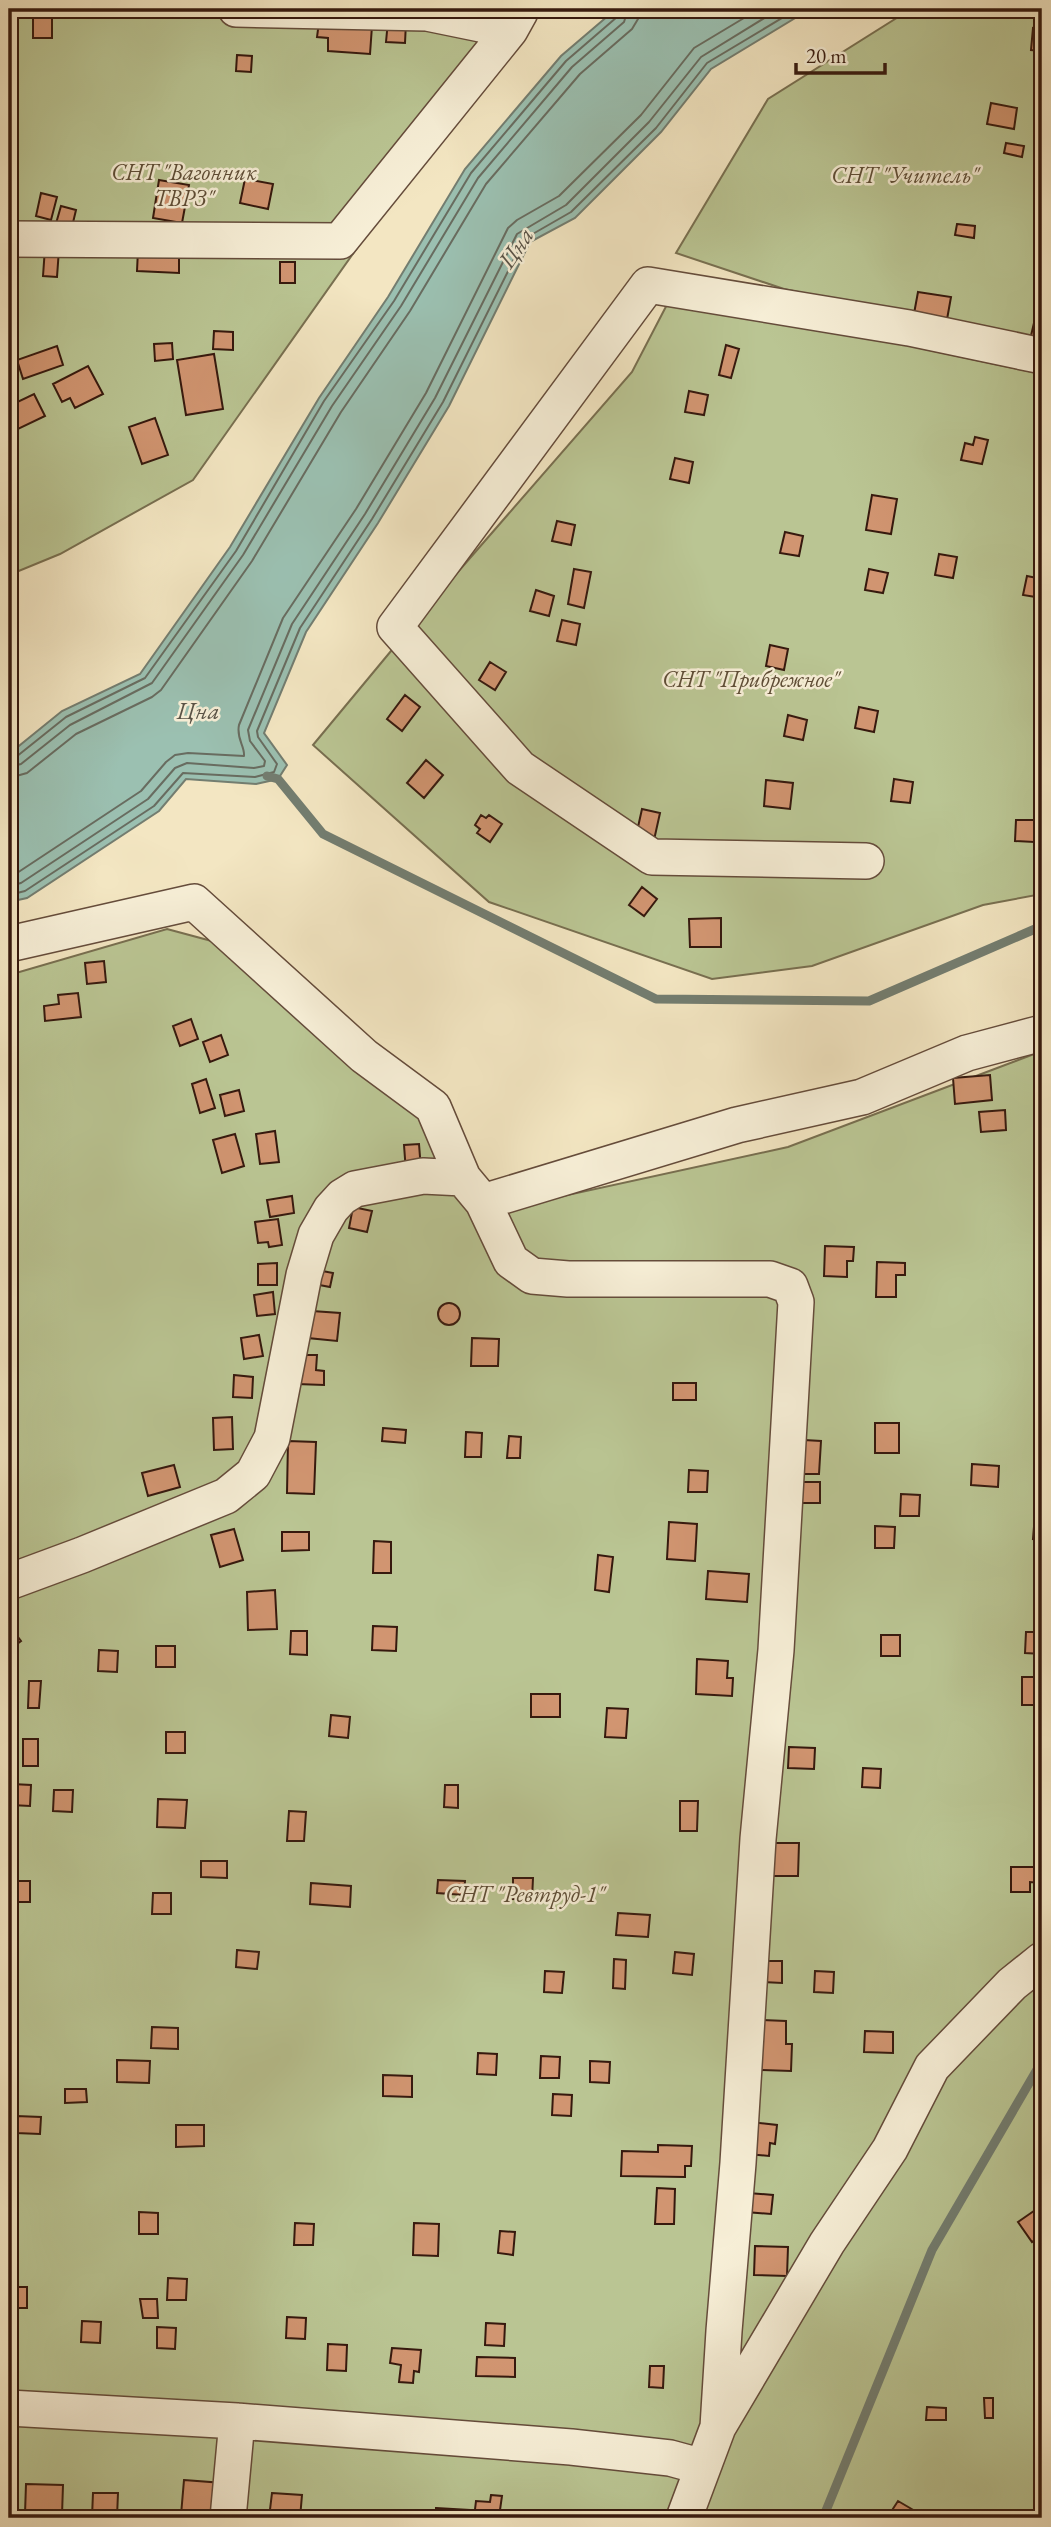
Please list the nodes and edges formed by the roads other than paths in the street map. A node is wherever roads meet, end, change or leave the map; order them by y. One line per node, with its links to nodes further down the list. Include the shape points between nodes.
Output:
1 (236, 9): 2 (street, via 427,13)
2 (516, 20): 3 (street, via 340,241)
3 (9, 239)
4 (1042, 356): 5 (street, via 909,328 648,285 395,626 520,768 652,857)
5 (866, 860)
6 (9, 944): 8 (street, via 194,902 364,1056 433,1107)
7 (1042, 1034): 8 (street, via 967,1053 862,1097)
8 (473, 1190): 9 (street, via 424,1176 355,1189 342,1197 316,1235 272,1438 253,1475 226,1496); 13 (street, via 511,1261 532,1276 770,1279 790,1286 796,1303 776,1650 758,1839)
9 (9, 1582)
10 (1042, 1960): 13 (street, via 1012,1984 932,2067 890,2149 827,2243)
11 (9, 2408): 12 (street)
12 (237, 2421): 14 (street, via 571,2447 670,2458); 15 (street)
13 (718, 2427): 14 (street)
14 (703, 2467): 16 (street)
15 (228, 2518)
16 (684, 2518)

